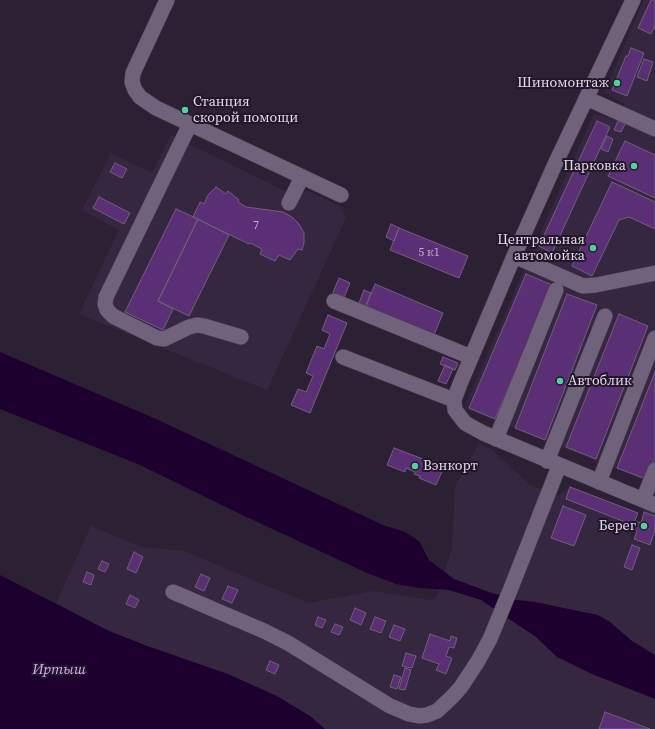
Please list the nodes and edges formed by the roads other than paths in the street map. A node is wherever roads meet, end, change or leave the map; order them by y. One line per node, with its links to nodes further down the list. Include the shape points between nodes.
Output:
1 (167, 0): 4 (street, via 133,73 132,82 140,98)
2 (633, 0): 3 (street)
3 (586, 98): 5 (street); 9 (street)
4 (190, 124): 6 (street); 14 (street, via 105,304 113,316 157,338 164,339 196,325)
5 (655, 129)
6 (302, 177): 7 (street); 8 (street)
7 (341, 195)
8 (289, 204)
9 (514, 256): 10 (street, via 583,286); 17 (street)
10 (655, 273)
11 (556, 290): 19 (street)
12 (334, 301): 17 (street)
13 (605, 316): 20 (street)
14 (240, 337)
15 (655, 338): 22 (street)
16 (343, 357): 18 (street)
17 (471, 357): 18 (street)
18 (454, 400): 19 (street, via 455,410 465,423)
19 (496, 439): 20 (street)
20 (553, 463): 22 (street); 24 (street, via 511,588 478,661 452,697 437,711 428,715 409,714 390,706 288,643)
21 (655, 470): 23 (street)
22 (600, 482): 23 (street)
23 (652, 503)
24 (173, 592)

